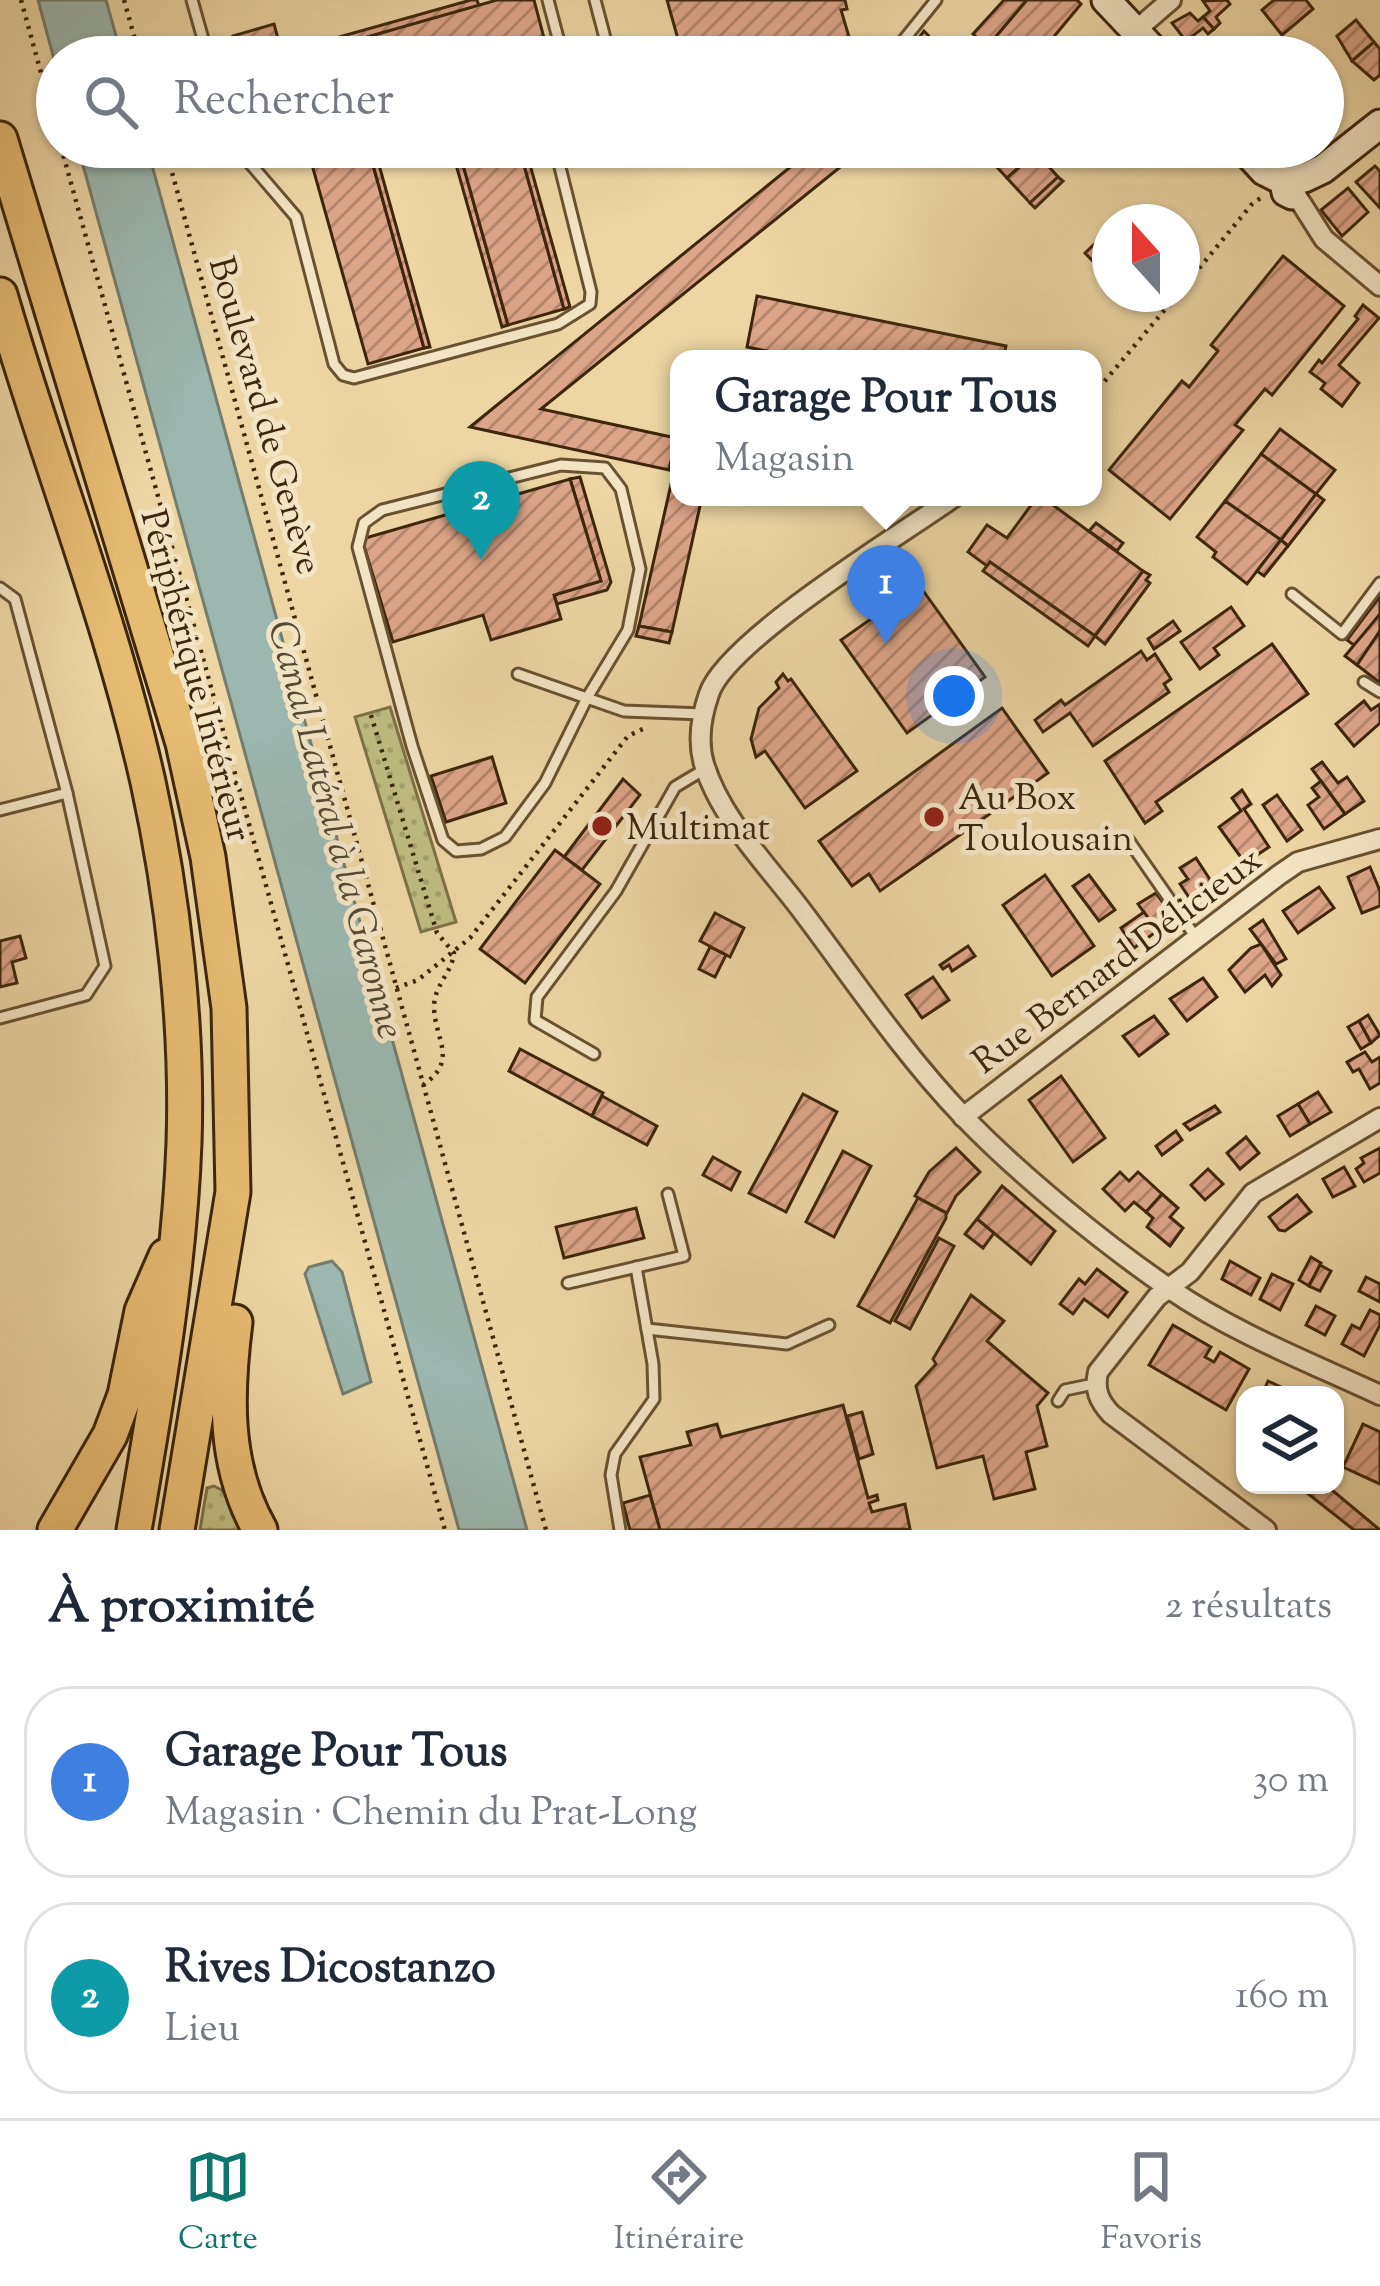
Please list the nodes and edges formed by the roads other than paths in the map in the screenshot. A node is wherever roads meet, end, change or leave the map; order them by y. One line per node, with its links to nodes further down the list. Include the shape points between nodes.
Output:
1 (192, 0): 8 (lane)
2 (548, 0): 9 (lane)
3 (595, 0): 10 (lane)
4 (936, 0): 11 (lane)
5 (1106, 0): 7 (street)
6 (1171, 0): 7 (street)
7 (1135, 31): 12 (street)
8 (202, 36)
9 (557, 36)
10 (604, 36)
11 (907, 36)
12 (1140, 36)
13 (1380, 124): 15 (street)
14 (0, 140): 42 (highway, Périphérique Intérieur, via 183,743 229,1008)
15 (1344, 152)
16 (254, 168): 17 (lane, via 296,217 334,364 354,378 558,324 590,304)
17 (560, 168)
18 (1261, 168): 20 (street)
19 (1324, 168): 20 (street)
20 (1295, 185): 21 (street, via 1324,239)
21 (1380, 286)
22 (0, 295): 44 (highway, via 149,788 179,1005 184,1140)
23 (941, 506): 31 (street, via 742,647 710,688)
24 (1380, 583): 26 (lane, via 1342,634)
25 (0, 588): 33 (lane, via 15,599)
26 (1292, 594)
27 (518, 674): 30 (lane)
28 (1364, 682): 29 (lane)
29 (1380, 692)
30 (587, 698): 30 (lane, via 628,630 640,568 621,489 605,467 561,465 382,510 364,523 358,547 412,746 443,840 456,851 505,837 545,783); 31 (lane, via 624,711)
31 (704, 714): 32 (street)
32 (705, 769): 39 (lane, via 676,788 616,891 537,998 535,1020); 40 (street, via 734,822)
33 (67, 793): 34 (lane); 38 (lane, via 105,966 86,994)
34 (0, 810)
35 (1380, 839): 37 (street, Rue Bernard Délicieux, via 1298,862)
36 (1129, 841): 37 (lane)
37 (1197, 939): 40 (street, Rue Bernard Délicieux)
38 (0, 1018)
39 (594, 1054)
40 (963, 1117): 47 (street)
41 (1380, 1118): 47 (street, via 1253,1193)
42 (233, 1192): 55 (highway, Périphérique Intérieur); 56 (highway, via 240,1280 231,1448)
43 (668, 1194): 45 (lane, via 684,1256)
44 (177, 1230): 53 (highway, via 142,1311 110,1436); 54 (highway)
45 (636, 1267): 46 (lane); 49 (lane)
46 (568, 1283)
47 (1170, 1289): 50 (street); 51 (street)
48 (829, 1325): 49 (lane, via 787,1344)
49 (647, 1329): 57 (lane, via 654,1399 615,1454 610,1475)
50 (1096, 1384): 52 (lane, via 1065,1390); 58 (street, via 1111,1414)
51 (1380, 1395)
52 (1058, 1401)
53 (55, 1530)
54 (134, 1530)
55 (177, 1530)
56 (260, 1530)
57 (620, 1530)
58 (1267, 1530)

